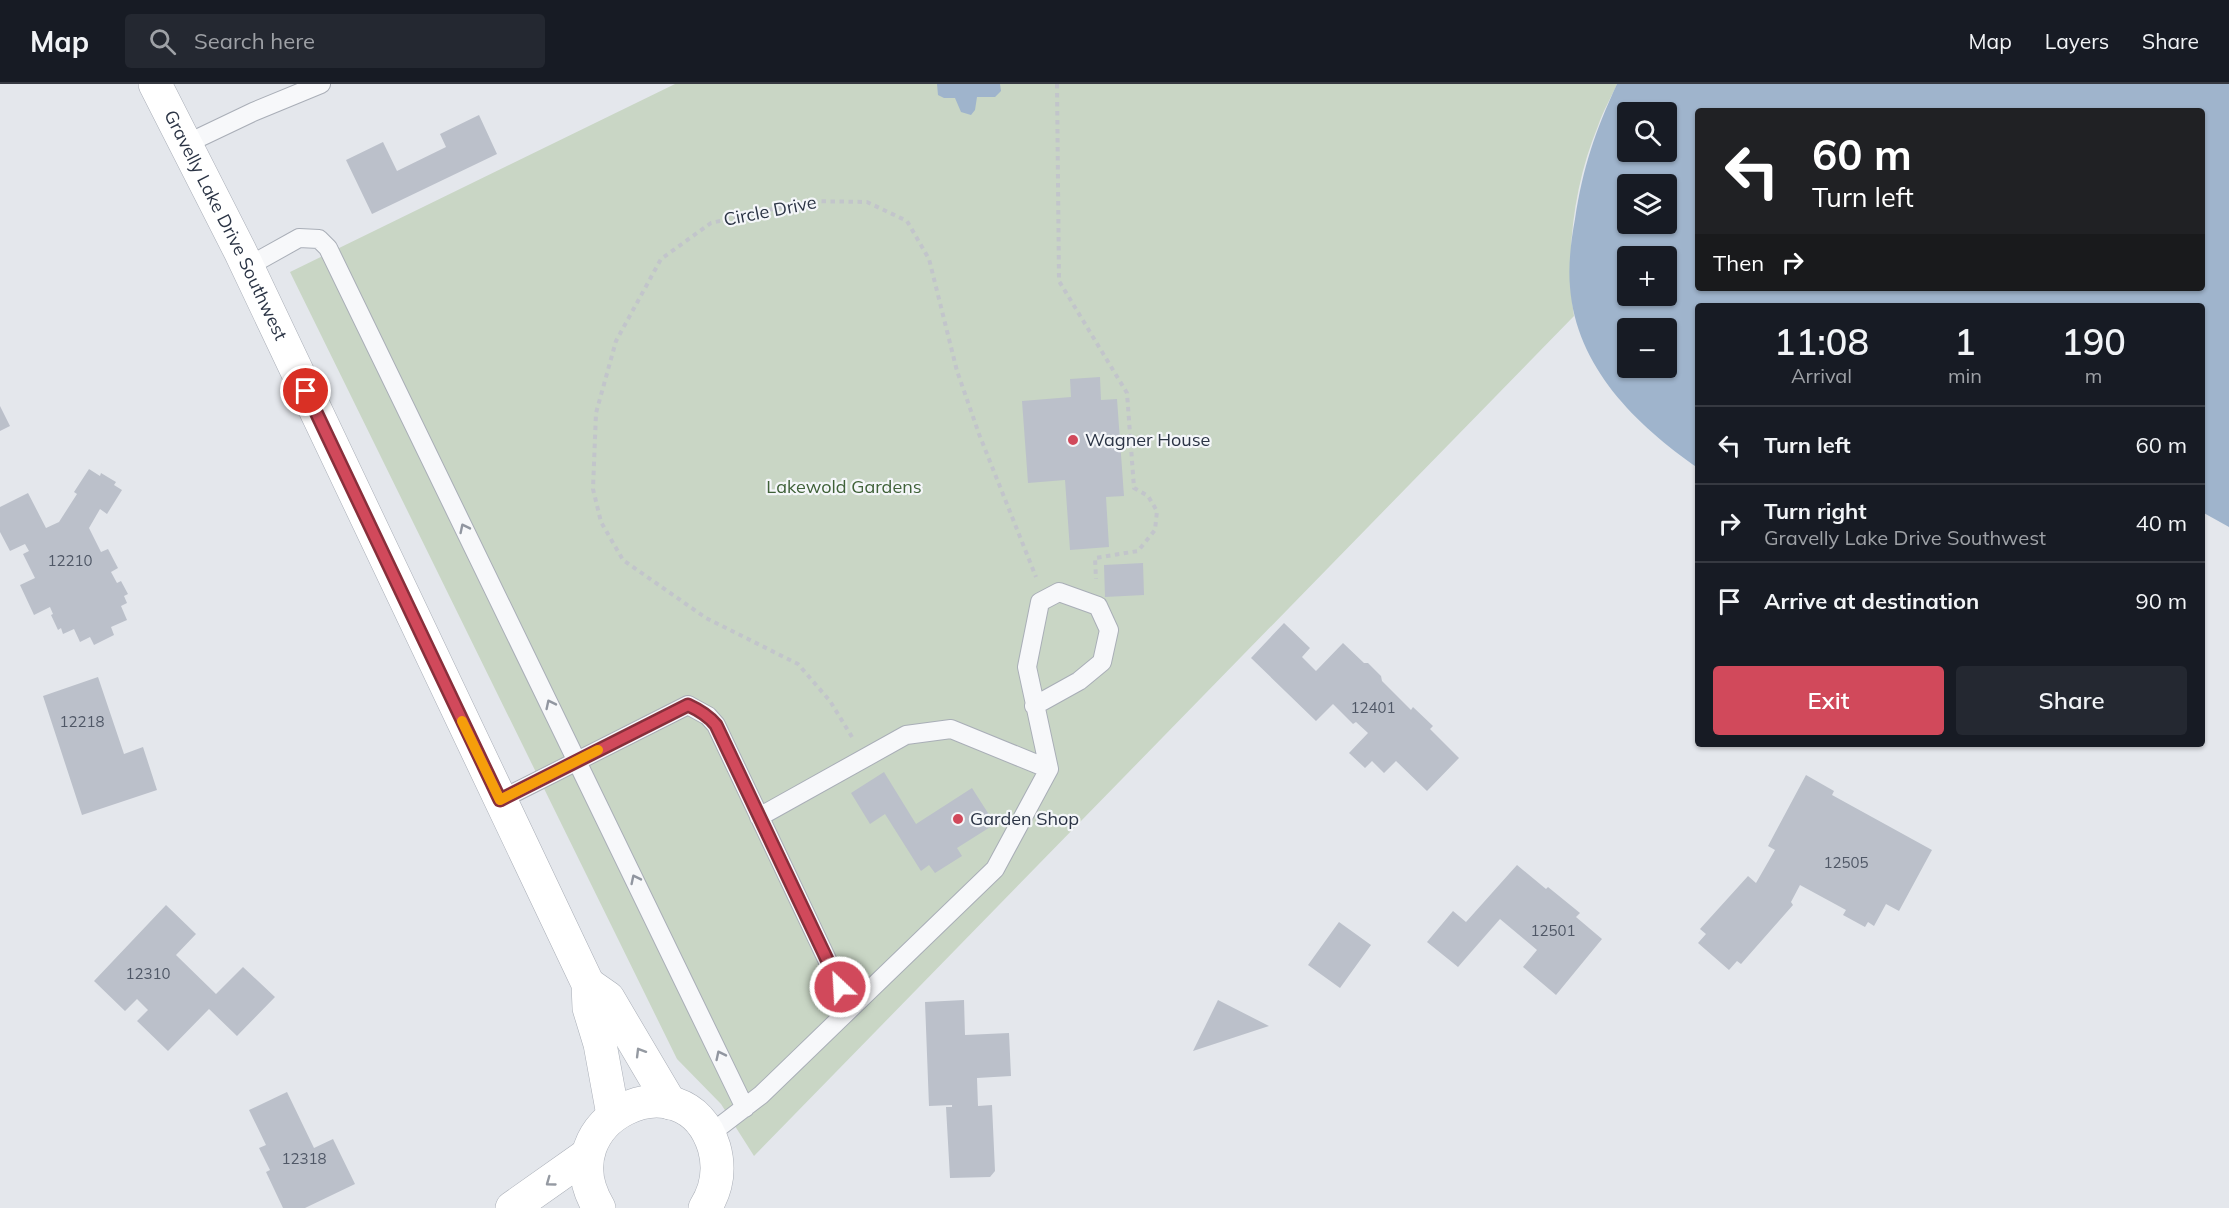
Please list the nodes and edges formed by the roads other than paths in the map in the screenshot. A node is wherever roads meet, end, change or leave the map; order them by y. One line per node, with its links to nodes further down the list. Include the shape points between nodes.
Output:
1 (155, 84): 3 (main road, Gravelly Lake Drive Southwest)
2 (321, 84): 3 (lane)
3 (186, 144): 4 (main road, Gravelly Lake Drive Southwest)
4 (247, 267): 6 (lane, one-way to 4, via 328,248 319,239 299,238); 8 (main road, Gravelly Lake Drive Southwest)
5 (1034, 706): 5 (lane, via 1027,668 1040,602 1059,592 1098,606 1109,630 1102,662 1079,681); 7 (lane)
6 (577, 761): 8 (lane); 9 (lane, via 688,705 716,725); 13 (lane, one-way to 6)
7 (1049, 769): 9 (lane, via 951,729 906,735); 11 (lane, via 995,869)
8 (500, 800): 10 (main road, Gravelly Lake Drive Southwest)
9 (759, 817): 11 (lane)
10 (588, 984): 12 (main road, Gravelly Lake Drive Southwest, one-way to 10, via 608,998); 14 (main road, Gravelly Lake Drive Southwest, via 589,1008)
11 (850, 1008): 13 (lane)
12 (670, 1103): 14 (main road, via 643,1102); 15 (main road, via 691,1112)
13 (745, 1108): 15 (lane)
14 (613, 1115): 16 (main road, via 594,1138)
15 (710, 1134): 17 (main road, via 717,1162)
16 (587, 1155): 18 (main road, one-way to 18); 19 (main road, via 587,1181)
17 (709, 1205)
18 (512, 1208)
19 (599, 1208)

